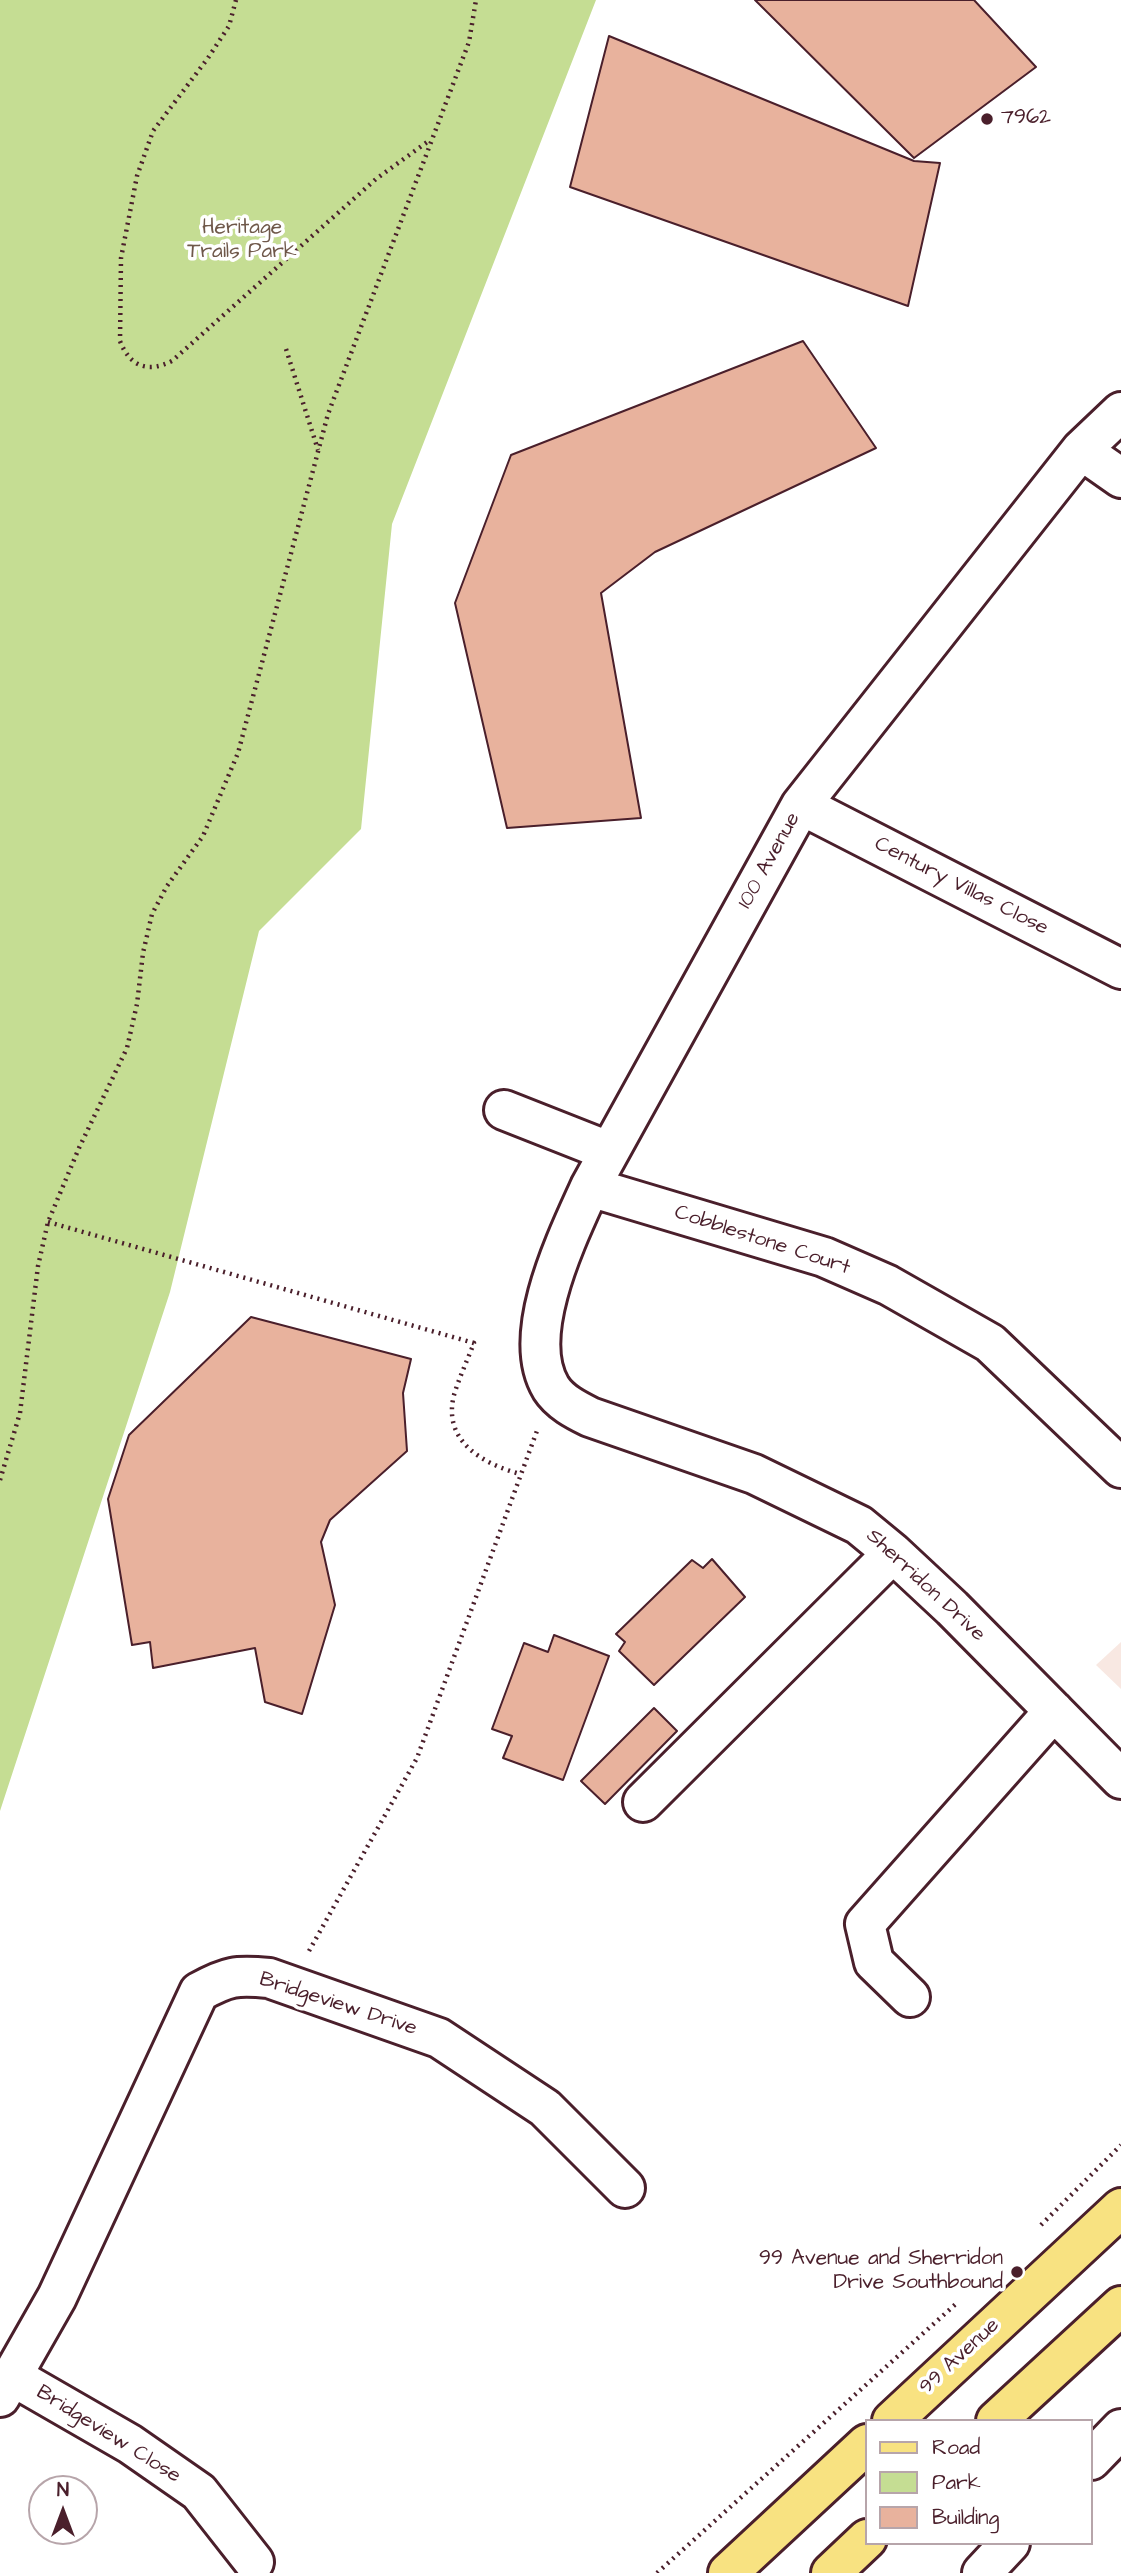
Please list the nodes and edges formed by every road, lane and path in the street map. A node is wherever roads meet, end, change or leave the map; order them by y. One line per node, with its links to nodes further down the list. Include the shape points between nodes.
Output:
1 (236, 0): 3 (path, via 229,26 153,131 137,176 121,258 120,341 133,361 153,368 172,361 376,179)
2 (476, 0): 3 (path, via 469,42)
3 (430, 139): 6 (path)
4 (286, 349): 6 (path)
5 (1121, 412): 7 (street, 100 Avenue)
6 (318, 450): 14 (path, via 238,753 203,836 152,914 127,1048)
7 (1081, 450): 8 (street); 9 (street, 100 Avenue)
8 (1121, 478)
9 (801, 805): 10 (street, Century Villas Close); 12 (street, 100 Avenue)
10 (1121, 969)
11 (504, 1110): 12 (street)
12 (608, 1151): 13 (street, 100 Avenue)
13 (590, 1187): 15 (street, 100 Avenue, via 564,1244 542,1317 540,1336); 16 (street, Cobblestone Court, via 824,1257 888,1285 990,1343)
14 (48, 1222): 17 (path, via 474,1343 453,1398 459,1437 475,1455); 18 (path, via 38,1266 20,1413)
15 (549, 1384): 17 (path); 19 (street, Sherridon Drive, via 571,1407 590,1418 754,1474 859,1525)
16 (1121, 1468)
17 (520, 1474): 23 (path, via 417,1758)
18 (0, 1480)
19 (893, 1553): 20 (street, Sherridon Drive); 22 (street)
20 (1054, 1711): 21 (street, Sherridon Drive); 24 (street, via 865,1924 874,1962)
21 (1121, 1779)
22 (643, 1802)
23 (293, 1987): 26 (street, Bridgeview Drive, via 439,2038 545,2108); 31 (street, Bridgeview Drive, via 250,1976 223,1978 199,1992 57,2297)
24 (910, 1997)
25 (1121, 2144): 28 (path)
26 (625, 2188)
27 (1121, 2208): 32 (main road, 99 Avenue)
28 (1037, 2229)
29 (967, 2294): 40 (path)
30 (1121, 2306): 33 (main road)
31 (6, 2386): 39 (street, Bridgeview Close, via 130,2444 199,2492)
32 (894, 2419)
33 (998, 2419)
34 (1121, 2429): 36 (street)
35 (866, 2445): 41 (main road)
36 (1093, 2458)
37 (866, 2540): 42 (main road)
38 (1008, 2545): 43 (street)
39 (254, 2562)
40 (657, 2573)
41 (728, 2573)
42 (831, 2573)
43 (982, 2573)

